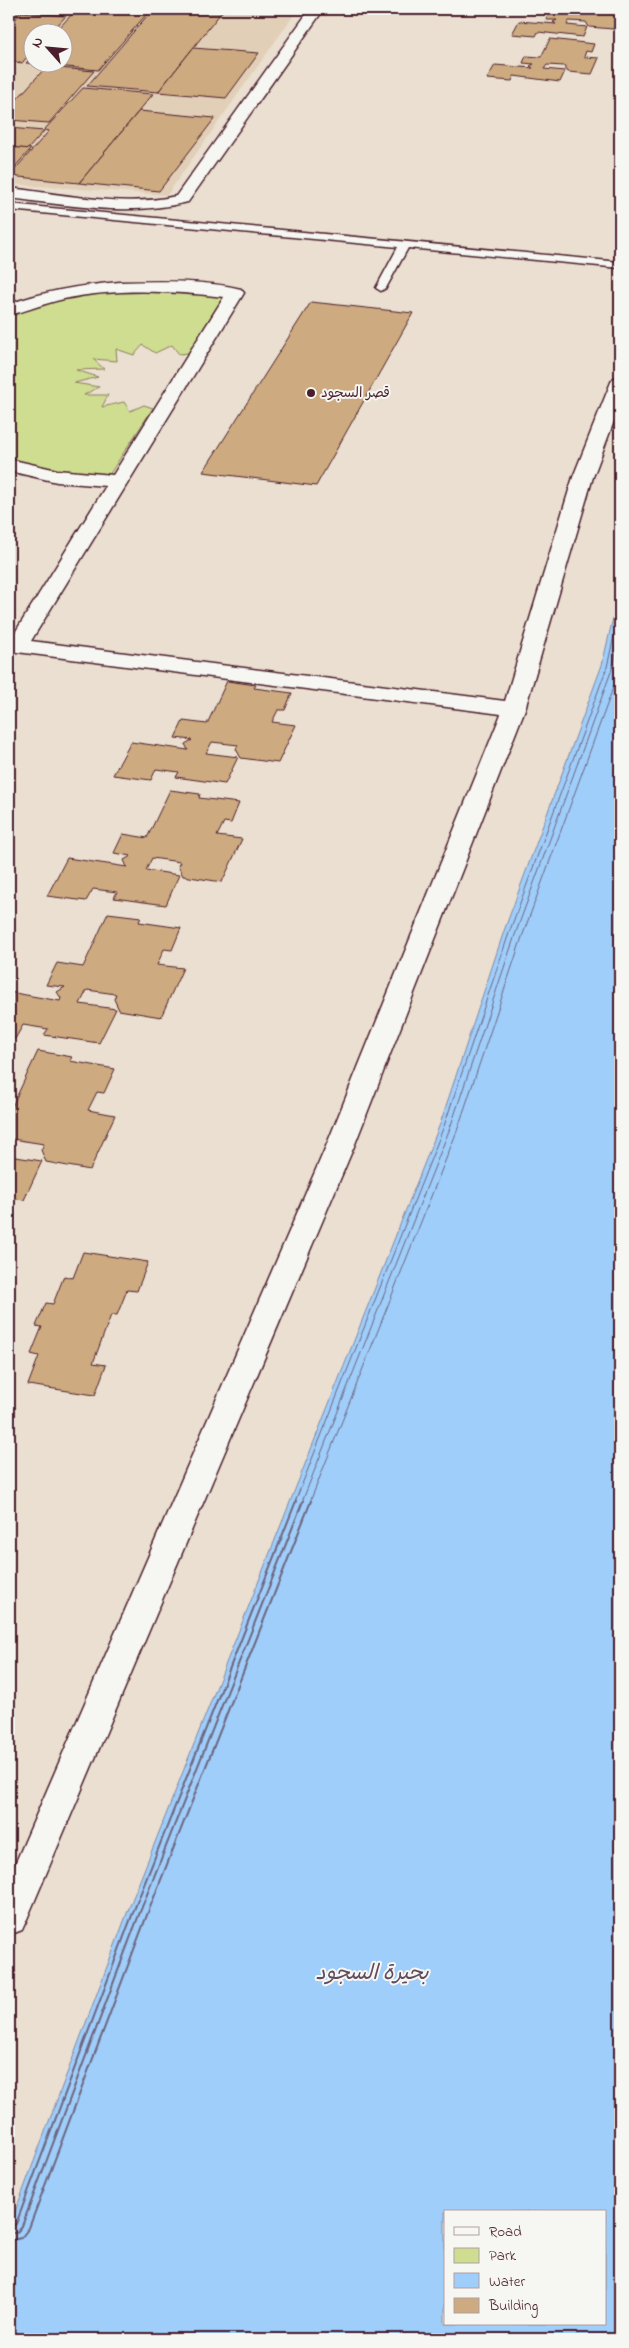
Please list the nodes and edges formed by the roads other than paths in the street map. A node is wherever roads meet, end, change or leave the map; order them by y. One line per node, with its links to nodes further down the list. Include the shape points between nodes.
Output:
1 (317, 9): 2 (street, via 182,199 129,204)
2 (9, 193)
3 (9, 207): 4 (lane)
4 (405, 244): 5 (lane); 6 (lane)
5 (620, 265)
6 (381, 288)
7 (9, 310): 10 (street, via 68,293 128,286 187,286 235,293)
8 (620, 382): 12 (street, via 583,477)
9 (9, 465): 10 (street, via 57,476)
10 (118, 481): 11 (street)
11 (13, 645): 12 (street)
12 (514, 709): 13 (street, via 340,1144)
13 (9, 1919)

